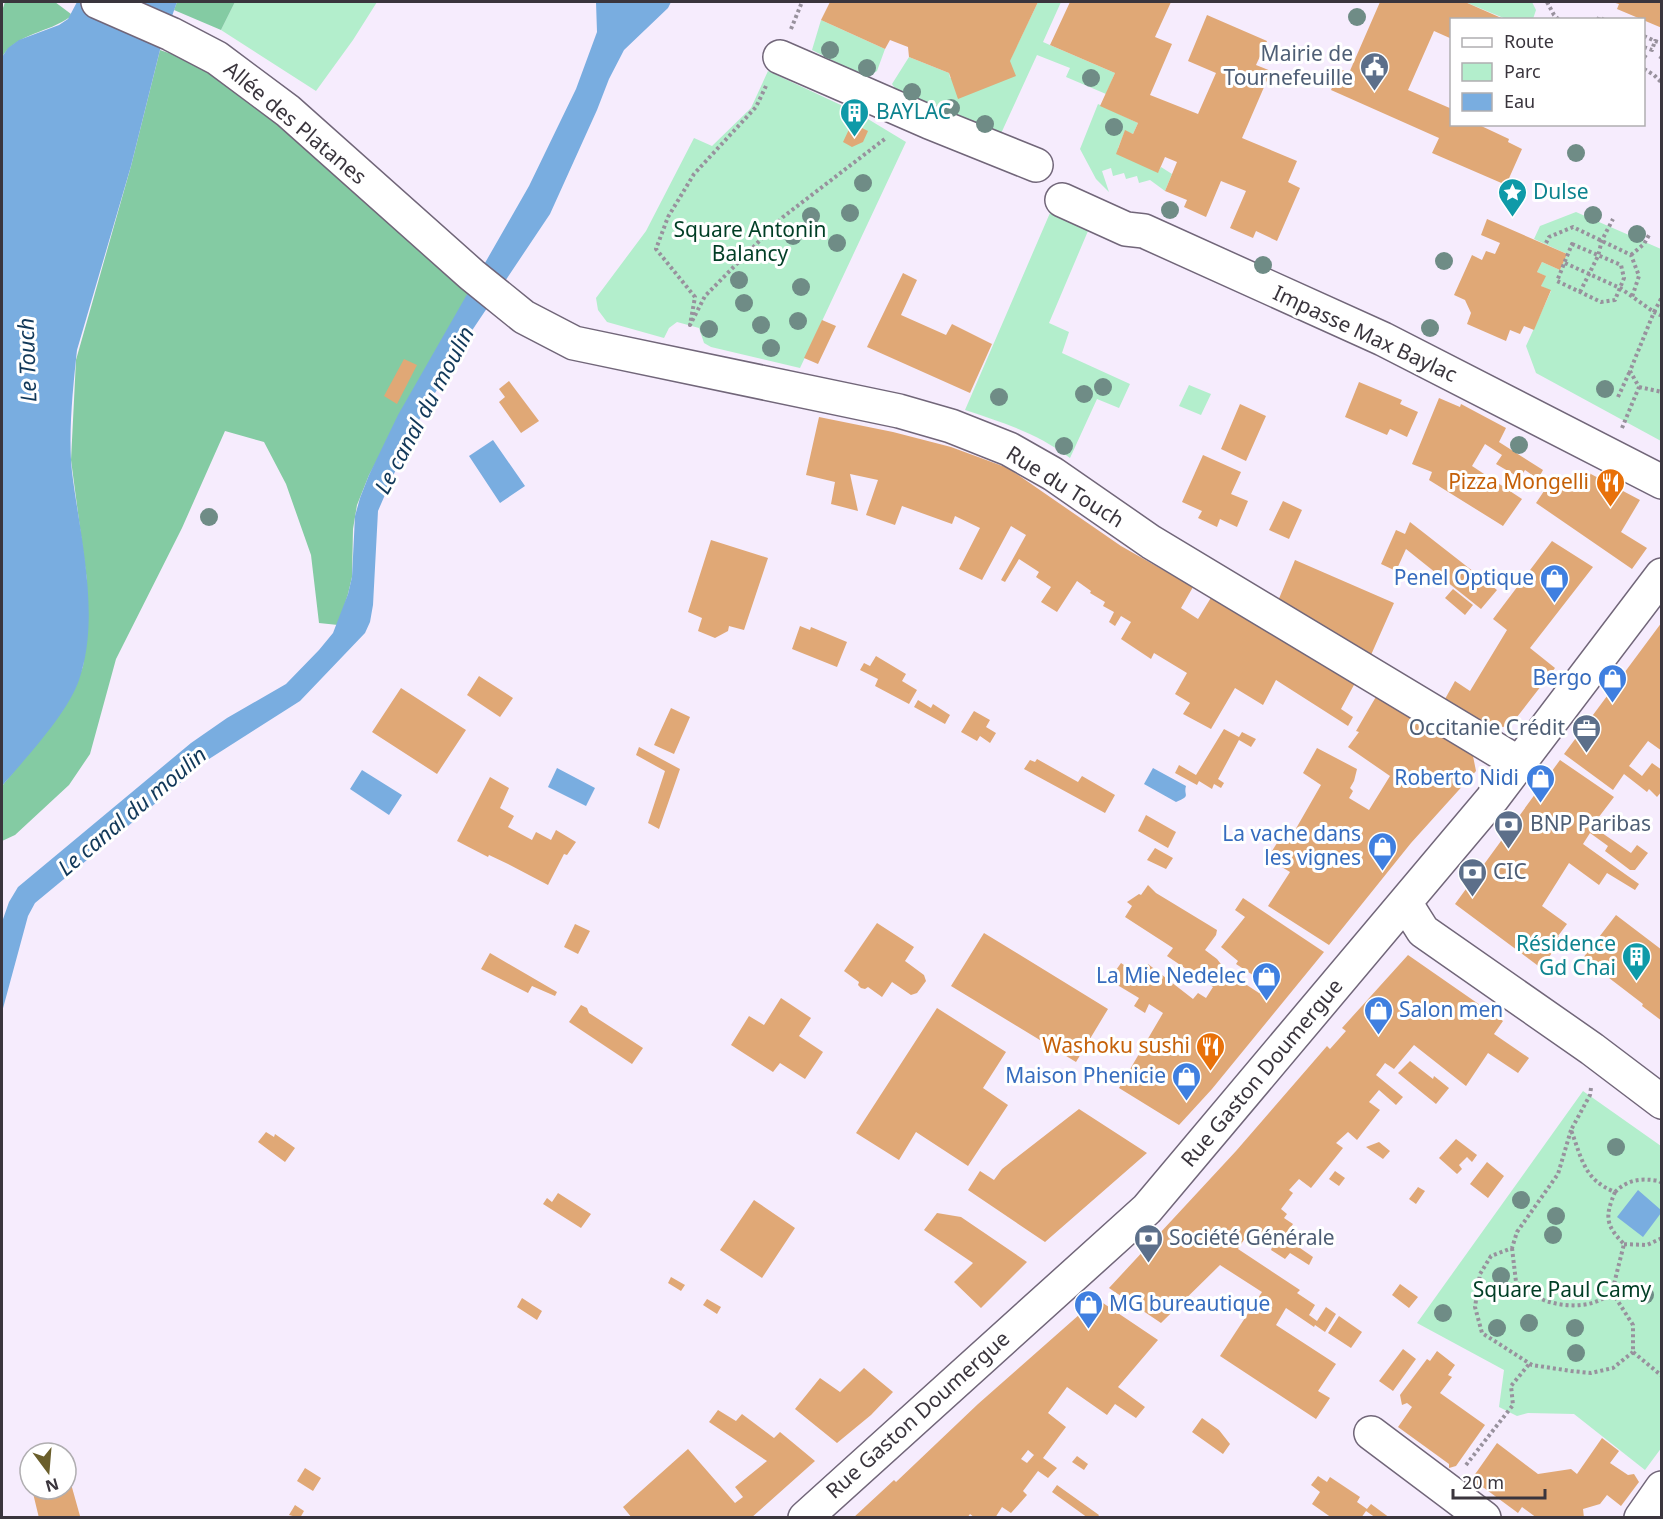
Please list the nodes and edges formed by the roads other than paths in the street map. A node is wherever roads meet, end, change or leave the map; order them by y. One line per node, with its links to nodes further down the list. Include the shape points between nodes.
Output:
1 (98, 2): 5 (street, Allée des Platanes, via 217,58 288,111)
2 (780, 57): 3 (street)
3 (1036, 165)
4 (1062, 200): 6 (street, Impasse Max Baylac, via 1126,228 1144,231 1383,339)
5 (472, 275): 8 (street, Rue du Touch, via 524,317 574,343 899,411 1009,449 1053,474 1151,542)
6 (1662, 482)
7 (1662, 575): 8 (street, Rue Gaston Doumergue)
8 (1520, 764): 9 (street, Rue Gaston Doumergue)
9 (1406, 904): 10 (street, via 1423,931); 13 (street, Rue Gaston Doumergue, via 1147,1209)
10 (1662, 1102)
11 (1371, 1433): 14 (street)
12 (1662, 1488): 15 (street)
13 (805, 1518)
14 (1484, 1518)
15 (1641, 1518)

